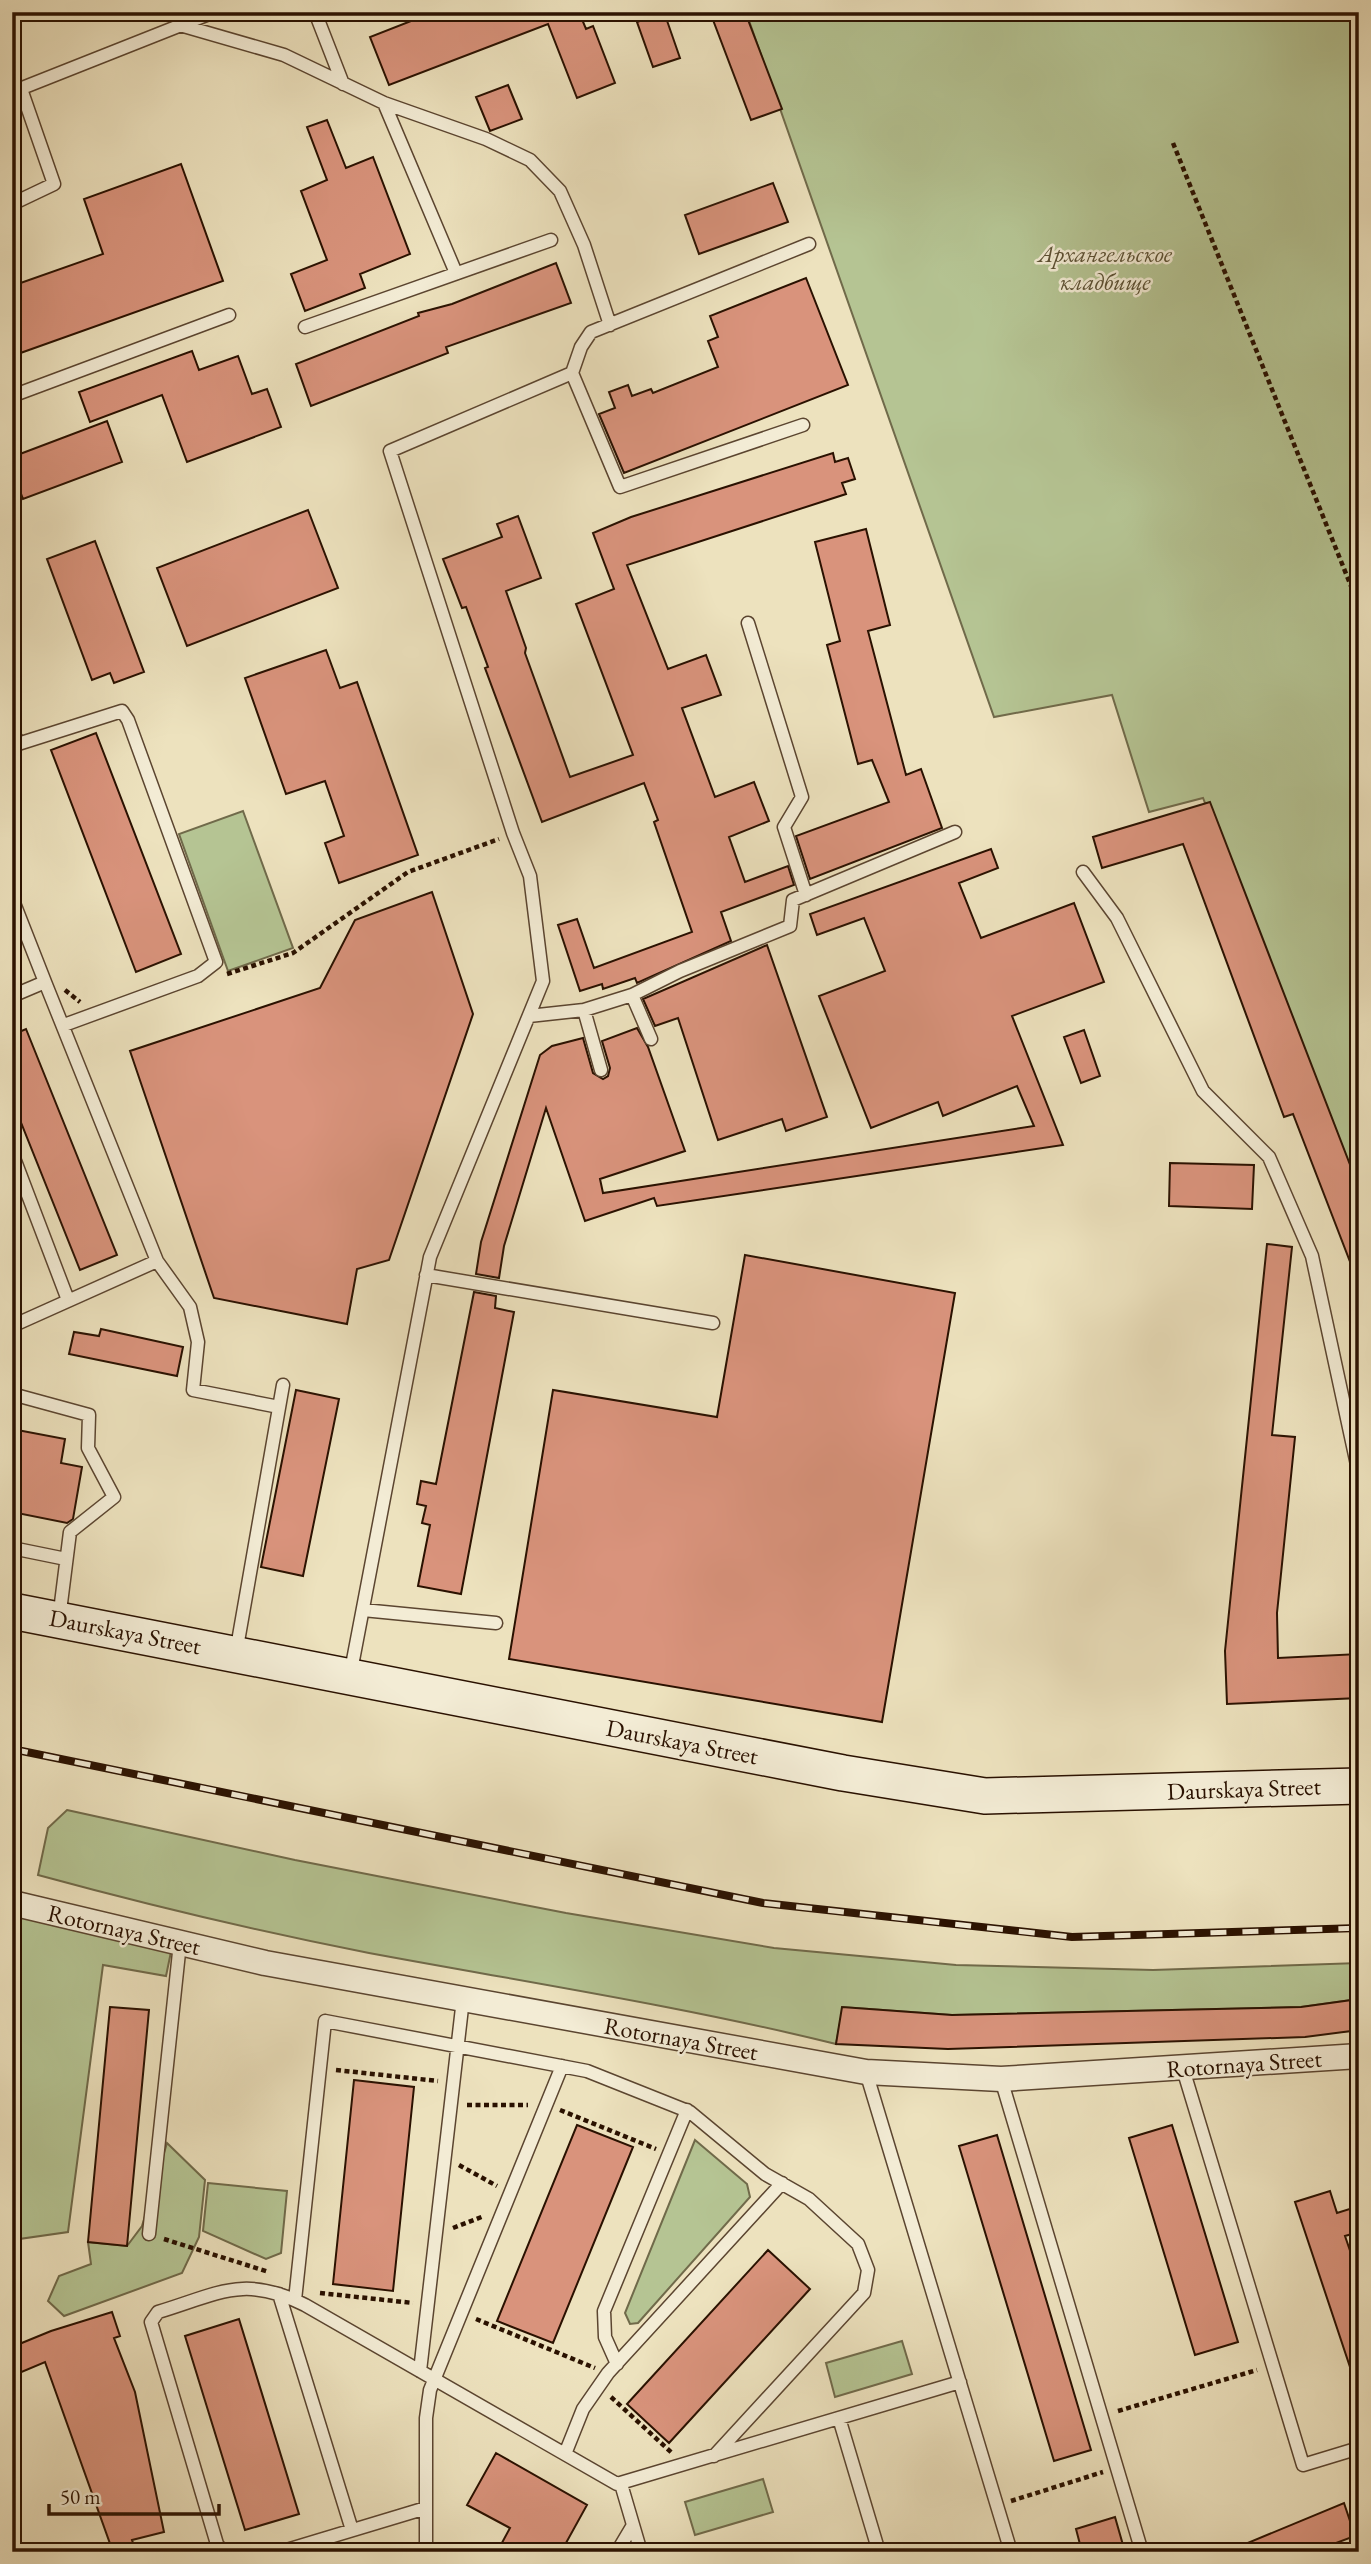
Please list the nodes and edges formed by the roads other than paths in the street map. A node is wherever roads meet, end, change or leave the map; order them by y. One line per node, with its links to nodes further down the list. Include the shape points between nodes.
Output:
1 (214, 12): 3 (lane)
2 (315, 12): 4 (lane)
3 (180, 26): 4 (lane, via 284,55); 5 (lane)
4 (343, 84): 6 (lane)
5 (16, 90): 7 (lane, via 54,184)
6 (384, 103): 10 (lane); 12 (lane, via 486,139 530,160 560,191 584,245)
7 (12, 204)
8 (551, 240): 10 (lane)
9 (809, 244): 12 (lane)
10 (456, 273): 13 (lane)
11 (229, 315): 15 (lane)
12 (610, 325): 14 (lane, via 591,332)
13 (305, 327)
14 (572, 373): 16 (lane, via 620,487); 27 (lane, via 390,451 530,876 543,981)
15 (12, 396)
16 (803, 425)
17 (748, 623): 21 (lane, via 802,797 784,827)
18 (12, 731): 28 (lane, via 18,744 122,711 216,962 198,975)
19 (955, 832): 21 (lane)
20 (1083, 872): 40 (lane, via 1117,918 1203,1091 1269,1157 1312,1256)
21 (806, 895): 24 (lane, via 793,900 790,926)
22 (12, 898): 23 (lane)
23 (45, 982): 25 (lane); 28 (lane)
24 (632, 995): 26 (lane); 29 (lane)
25 (12, 996)
26 (584, 1010): 27 (lane); 30 (lane)
27 (529, 1016): 33 (lane)
28 (64, 1025): 32 (lane)
29 (651, 1039)
30 (601, 1070)
31 (12, 1153): 34 (lane)
32 (157, 1261): 34 (lane); 39 (lane, via 190,1307 198,1342 193,1390)
33 (426, 1275): 35 (lane); 43 (lane)
34 (68, 1300): 36 (lane)
35 (713, 1323)
36 (12, 1326)
37 (283, 1385): 39 (lane)
38 (12, 1394): 42 (lane, via 89,1415 88,1448 114,1497 70,1532)
39 (279, 1407): 47 (lane)
40 (1359, 1474)
41 (12, 1548): 42 (lane)
42 (66, 1559): 45 (lane)
43 (363, 1610): 46 (lane); 48 (lane)
44 (12, 1611): 45 (street, Daurskaya Street)
45 (58, 1619): 47 (street, Daurskaya Street)
46 (496, 1623)
47 (236, 1653): 48 (street, Daurskaya Street)
48 (350, 1676): 49 (street, Daurskaya Street, via 854,1775 985,1796)
49 (1359, 1786)
50 (12, 1903): 51 (street, Rotornaya Street)
51 (180, 1943): 52 (street, Rotornaya Street); 61 (lane)
52 (463, 1999): 53 (lane); 57 (street, Rotornaya Street)
53 (458, 2046): 55 (lane); 62 (lane, via 325,2021); 65 (lane)
54 (1359, 2056): 56 (street, Rotornaya Street)
55 (562, 2066): 59 (lane, via 599,2075); 66 (lane)
56 (1183, 2069): 58 (street, Rotornaya Street); 69 (lane, via 1303,2465)
57 (866, 2072): 58 (street, Rotornaya Street); 67 (lane)
58 (1001, 2078): 85 (lane)
59 (687, 2110): 60 (lane); 64 (lane, via 604,2311)
60 (782, 2183): 64 (lane); 71 (lane, via 809,2199 858,2244 867,2262 867,2282 864,2293)
61 (149, 2234)
62 (296, 2291): 63 (lane); 65 (lane)
63 (279, 2294): 75 (lane); 78 (lane, via 255,2287 237,2288 158,2312 151,2322 213,2532)
64 (613, 2369): 70 (lane, via 583,2409)
65 (420, 2371): 66 (lane)
66 (435, 2379): 70 (lane); 73 (lane, via 426,2411)
67 (960, 2382): 68 (lane); 84 (lane)
68 (839, 2418): 71 (lane); 83 (lane)
69 (1359, 2448)
70 (565, 2454): 72 (lane)
71 (714, 2456): 72 (lane)
72 (621, 2484): 74 (lane)
73 (426, 2508): 75 (lane); 80 (lane)
74 (633, 2525): 81 (lane); 82 (lane)
75 (352, 2530): 79 (lane)
76 (12, 2545): 77 (lane)
77 (15, 2552)
78 (223, 2552)
79 (280, 2552)
80 (426, 2552)
81 (617, 2552)
82 (641, 2552)
83 (878, 2552)
84 (1011, 2552)
85 (1142, 2552)

